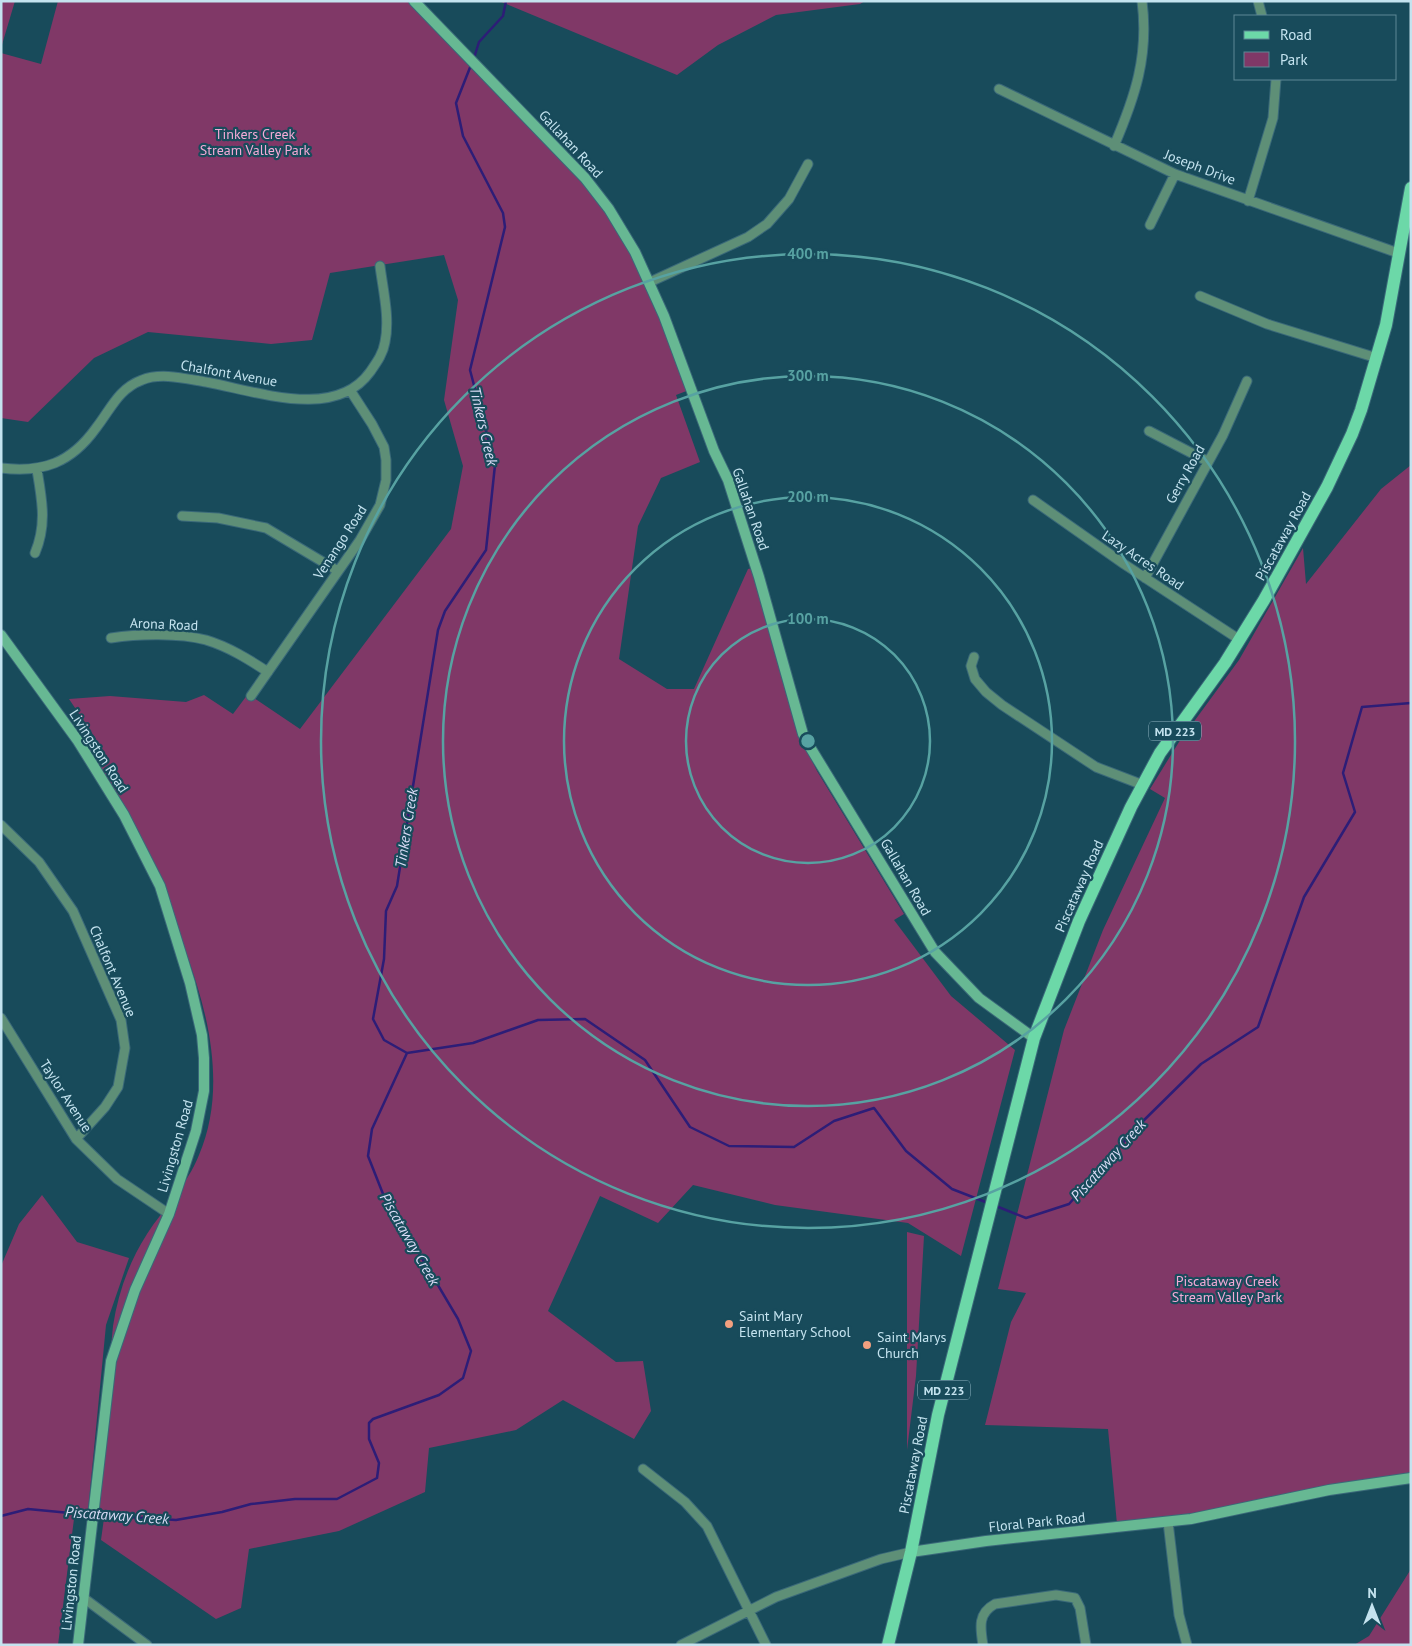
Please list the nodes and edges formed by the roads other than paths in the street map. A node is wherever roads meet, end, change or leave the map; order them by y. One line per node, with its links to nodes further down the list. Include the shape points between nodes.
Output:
1 (414, 1): 15 (street, Gallahan Road, via 562,152 599,196 622,229)
2 (1142, 1): 7 (street, via 1144,43 1141,70 1133,102)
3 (1258, 1): 4 (street)
4 (1262, 15)
5 (1276, 80): 11 (street, via 1273,118)
6 (999, 89): 7 (street, Joseph Drive)
7 (1114, 146): 9 (street, Joseph Drive)
8 (808, 164): 15 (street, via 788,199 767,224 748,237)
9 (1175, 174): 11 (street, Joseph Drive); 12 (street)
10 (1411, 188): 13 (main road, Piscataway Road / MD 223)
11 (1248, 200): 13 (street, Joseph Drive)
12 (1150, 225)
13 (1398, 253): 17 (main road, Piscataway Road / MD 223)
14 (380, 266): 19 (street, Chalfont Avenue, via 385,342 380,357 367,375)
15 (650, 282): 38 (street, Gallahan Road, via 728,480 803,734 935,952 979,998)
16 (1200, 296): 17 (street, via 1267,324)
17 (1377, 358): 31 (main road, Piscataway Road / MD 223, via 1361,410 1327,487)
18 (1247, 381): 21 (street, Gerry Road, via 1223,435)
19 (350, 390): 23 (street, Chalfont Avenue, via 324,400 303,399 189,379 144,379 118,396 96,428 71,454); 27 (street, Venango Road, via 384,447 386,480 377,513)
20 (1149, 431): 21 (street)
21 (1207, 461): 28 (street, Gerry Road)
22 (1, 468): 23 (street, Chalfont Avenue)
23 (37, 470): 26 (street, via 44,516)
24 (1033, 500): 28 (street, Lazy Acres Road)
25 (182, 516): 27 (street, via 218,518 266,528)
26 (35, 553)
27 (338, 571): 33 (street, Venango Road)
28 (1145, 578): 31 (street, Lazy Acres Road)
29 (1, 635): 40 (street, Livingston Road, via 78,741 132,830 160,886 190,983 202,1035 204,1092 196,1131)
30 (111, 638): 33 (street, Arona Road, via 130,635 205,640 230,649)
31 (1240, 640): 35 (main road, Piscataway Road / MD 223, via 1169,740)
32 (974, 657): 35 (street, via 971,666 975,679 1002,705 1096,767)
33 (268, 672): 34 (street, Venango Road)
34 (251, 696)
35 (1143, 785): 38 (main road, Piscataway Road / MD 223, via 1079,921)
36 (1, 824): 39 (street, Chalfont Avenue, via 39,862 66,899 121,1020 125,1048 118,1087)
37 (1, 1018): 39 (street, Taylor Avenue)
38 (1034, 1038): 44 (main road, Piscataway Road / MD 223, via 938,1415)
39 (76, 1139): 40 (street, Taylor Avenue, via 117,1178)
40 (169, 1214): 45 (street, Livingston Road, via 135,1290 111,1361 91,1521)
41 (643, 1469): 46 (street, via 704,1521)
42 (1411, 1478): 43 (street, Floral Park Road, via 1329,1490 1217,1515)
43 (1168, 1522): 44 (street, Floral Park Road, via 1052,1533); 54 (street, via 1179,1615)
44 (911, 1552): 46 (street, Floral Park Road, via 808,1584); 51 (main road, Piscataway Road)
45 (85, 1599): 47 (street, Livingston Road); 48 (street)
46 (749, 1609): 49 (street, Floral Park Road); 50 (street, via 750,1618)
47 (78, 1645)
48 (147, 1645)
49 (681, 1645)
50 (766, 1645)
51 (888, 1645)
52 (983, 1645): 53 (street, via 982,1615 986,1608 1056,1595 1075,1598 1080,1608)
53 (1086, 1645)
54 (1187, 1645)

